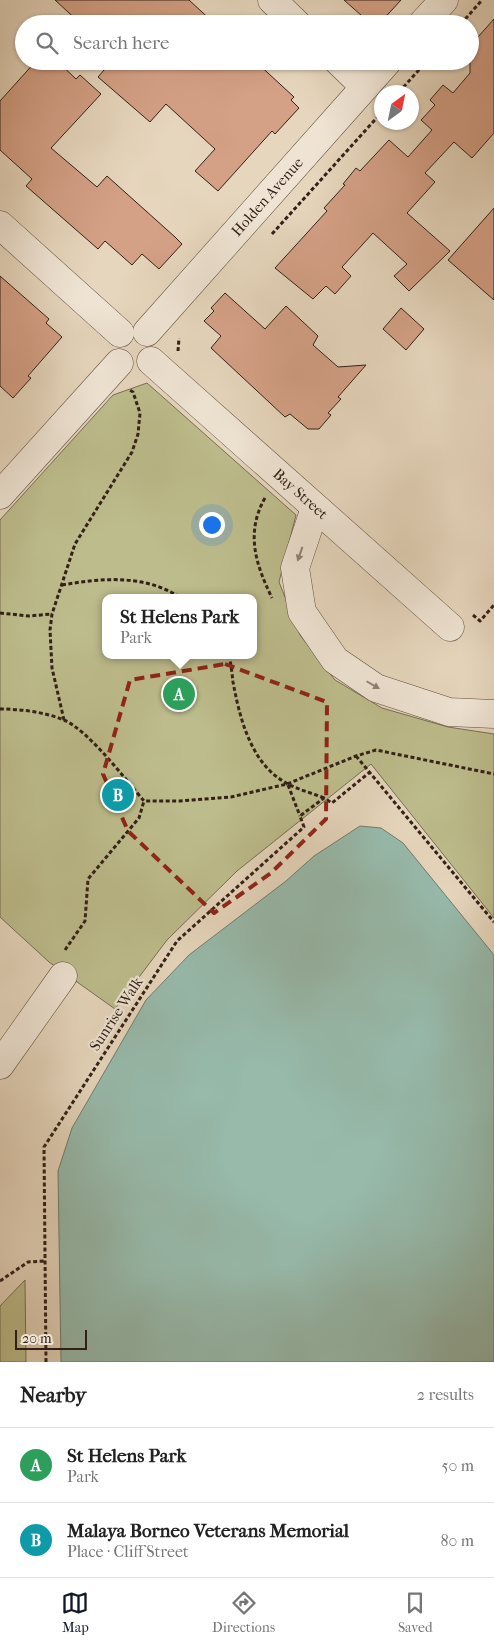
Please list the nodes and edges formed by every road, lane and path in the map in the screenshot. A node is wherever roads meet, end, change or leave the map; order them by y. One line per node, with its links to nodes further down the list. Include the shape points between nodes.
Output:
1 (272, 0): 4 (street)
2 (444, 0): 5 (street)
3 (482, 0): 6 (path)
4 (288, 15)
5 (430, 15)
6 (469, 15)
7 (347, 70): 11 (street)
8 (380, 70): 11 (street, Holden Avenue)
9 (419, 70): 10 (path)
10 (405, 85)
11 (365, 87): 16 (street, Holden Avenue)
12 (374, 121): 14 (path)
13 (0, 225): 17 (street)
14 (270, 236)
15 (185, 331): 18 (path, via 178,338)
16 (147, 332): 17 (street, via 133,327); 19 (street, via 155,342)
17 (120, 333): 20 (street, via 113,348)
18 (178, 352)
19 (151, 361): 20 (street, via 146,366 132,369); 22 (street, Bay Street)
20 (115, 368): 21 (street); 23 (path, via 133,392 140,413 138,434 132,452 75,544)
21 (0, 495)
22 (315, 508): 28 (street, Bay Street); 31 (street, one-way to 31, via 295,568 302,612 335,660 376,688 449,712)
23 (62, 585): 24 (path, via 121,579 145,582); 27 (path)
24 (175, 594)
25 (494, 605): 28 (path, via 480,621)
26 (0, 612): 27 (path, via 29,616)
27 (52, 614): 32 (path, via 52,668)
28 (461, 621)
29 (230, 659): 36 (path, via 247,736 257,756)
30 (0, 709): 32 (path, via 17,709)
31 (494, 714)
32 (64, 720): 38 (path, via 82,732)
33 (356, 756): 34 (path); 35 (path, via 376,750); 36 (path)
34 (370, 772): 37 (path, via 332,803); 40 (path)
35 (494, 774)
36 (288, 784): 37 (path); 38 (path, via 232,797); 39 (path)
37 (324, 798): 39 (path)
38 (144, 801): 41 (path, via 139,818 88,879 84,922)
39 (300, 816): 43 (path, Sunrise Walk, via 304,827 177,941 44,1147)
40 (494, 922)
41 (62, 966): 42 (street)
42 (0, 1065)
43 (45, 1261): 44 (path, via 28,1262); 45 (path, Sunrise Walk)
44 (0, 1281)
45 (46, 1362)

